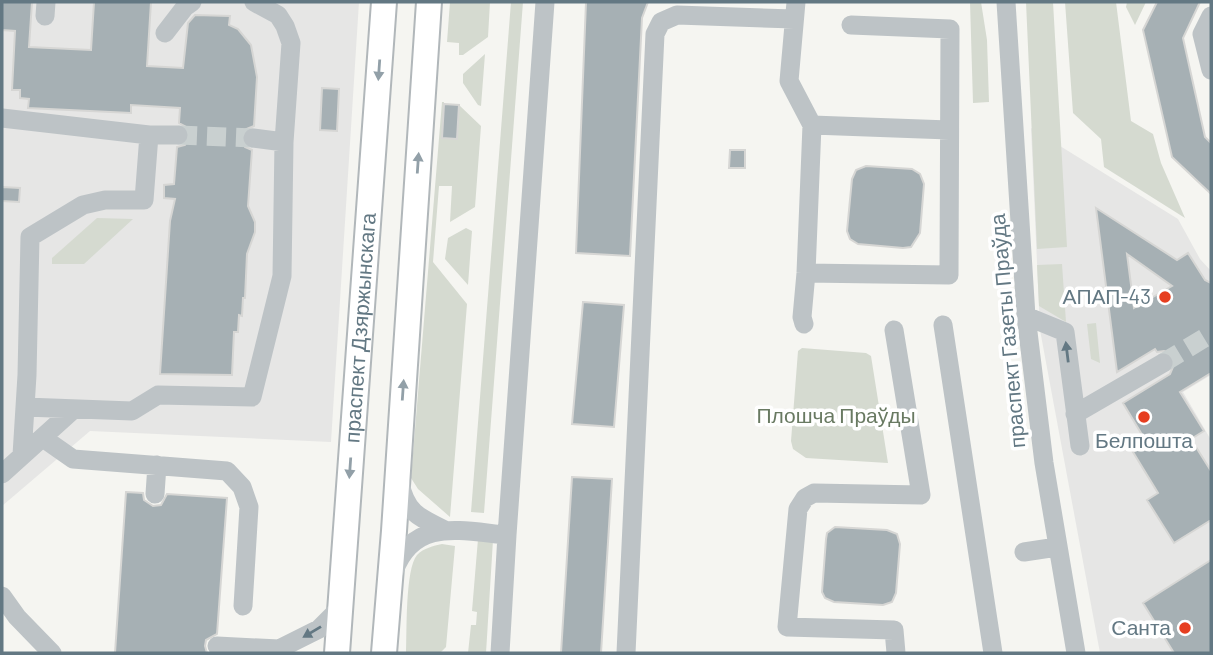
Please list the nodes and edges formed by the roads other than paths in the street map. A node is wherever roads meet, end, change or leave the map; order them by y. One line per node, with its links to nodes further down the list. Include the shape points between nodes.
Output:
1 (192, 2): 10 (street)
2 (254, 2): 18 (street, via 278,15 291,43)
3 (384, 2): 42 (main road, праспект Дзяржынскага, one-way to 42)
4 (429, 2): 32 (main road, one-way to 4)
5 (545, 2): 36 (street)
6 (1006, 2): 20 (street, праспект Газеты Праўда)
7 (795, 10): 13 (street, via 789,81); 49 (street, via 677,15 661,22 655,34)
8 (1211, 16): 11 (street, via 1202,34)
9 (851, 25): 14 (street, via 950,29)
10 (165, 33)
11 (1211, 70)
12 (2, 118): 15 (street)
13 (813, 125): 14 (street); 19 (street)
14 (949, 130): 19 (street, via 948,275)
15 (149, 135): 16 (street); 25 (street, via 144,200 83,205 30,237)
16 (178, 135)
17 (253, 138): 18 (street)
18 (284, 142): 26 (street, via 282,276 252,397 158,395 132,411)
19 (806, 273): 21 (street)
20 (1026, 316): 27 (street, one-way to 20, via 1065,332); 37 (street, праспект Газеты Праўда)
21 (804, 324)
22 (943, 325): 51 (street)
23 (894, 330): 50 (street, via 921,495 814,493 805,498 798,509 787,627 894,630)
24 (1163, 363): 27 (street)
25 (25, 407): 26 (street); 30 (street)
26 (74, 409): 28 (street)
27 (1075, 414): 29 (street)
28 (43, 438): 30 (street); 31 (street, via 72,459)
29 (1080, 446)
30 (22, 455): 33 (street)
31 (157, 465): 34 (street); 41 (street, via 227,471 242,487 249,508)
32 (397, 472): 35 (street, via 402,493 417,516); 39 (main road)
33 (2, 474)
34 (155, 494)
35 (445, 530): 36 (street); 39 (street, via 410,543)
36 (507, 535): 48 (street)
37 (1057, 547): 38 (street); 52 (street, праспект Газеты Праўда)
38 (1024, 552)
39 (391, 579): 47 (main road)
40 (2, 596): 45 (street)
41 (243, 606)
42 (340, 608): 44 (street, one-way to 44); 46 (main road, праспект Дзяржынскага)
43 (216, 646): 44 (street)
44 (283, 651)
45 (52, 653)
46 (337, 653)
47 (384, 653)
48 (500, 653)
49 (626, 653)
50 (896, 653)
51 (993, 653)
52 (1076, 653)

